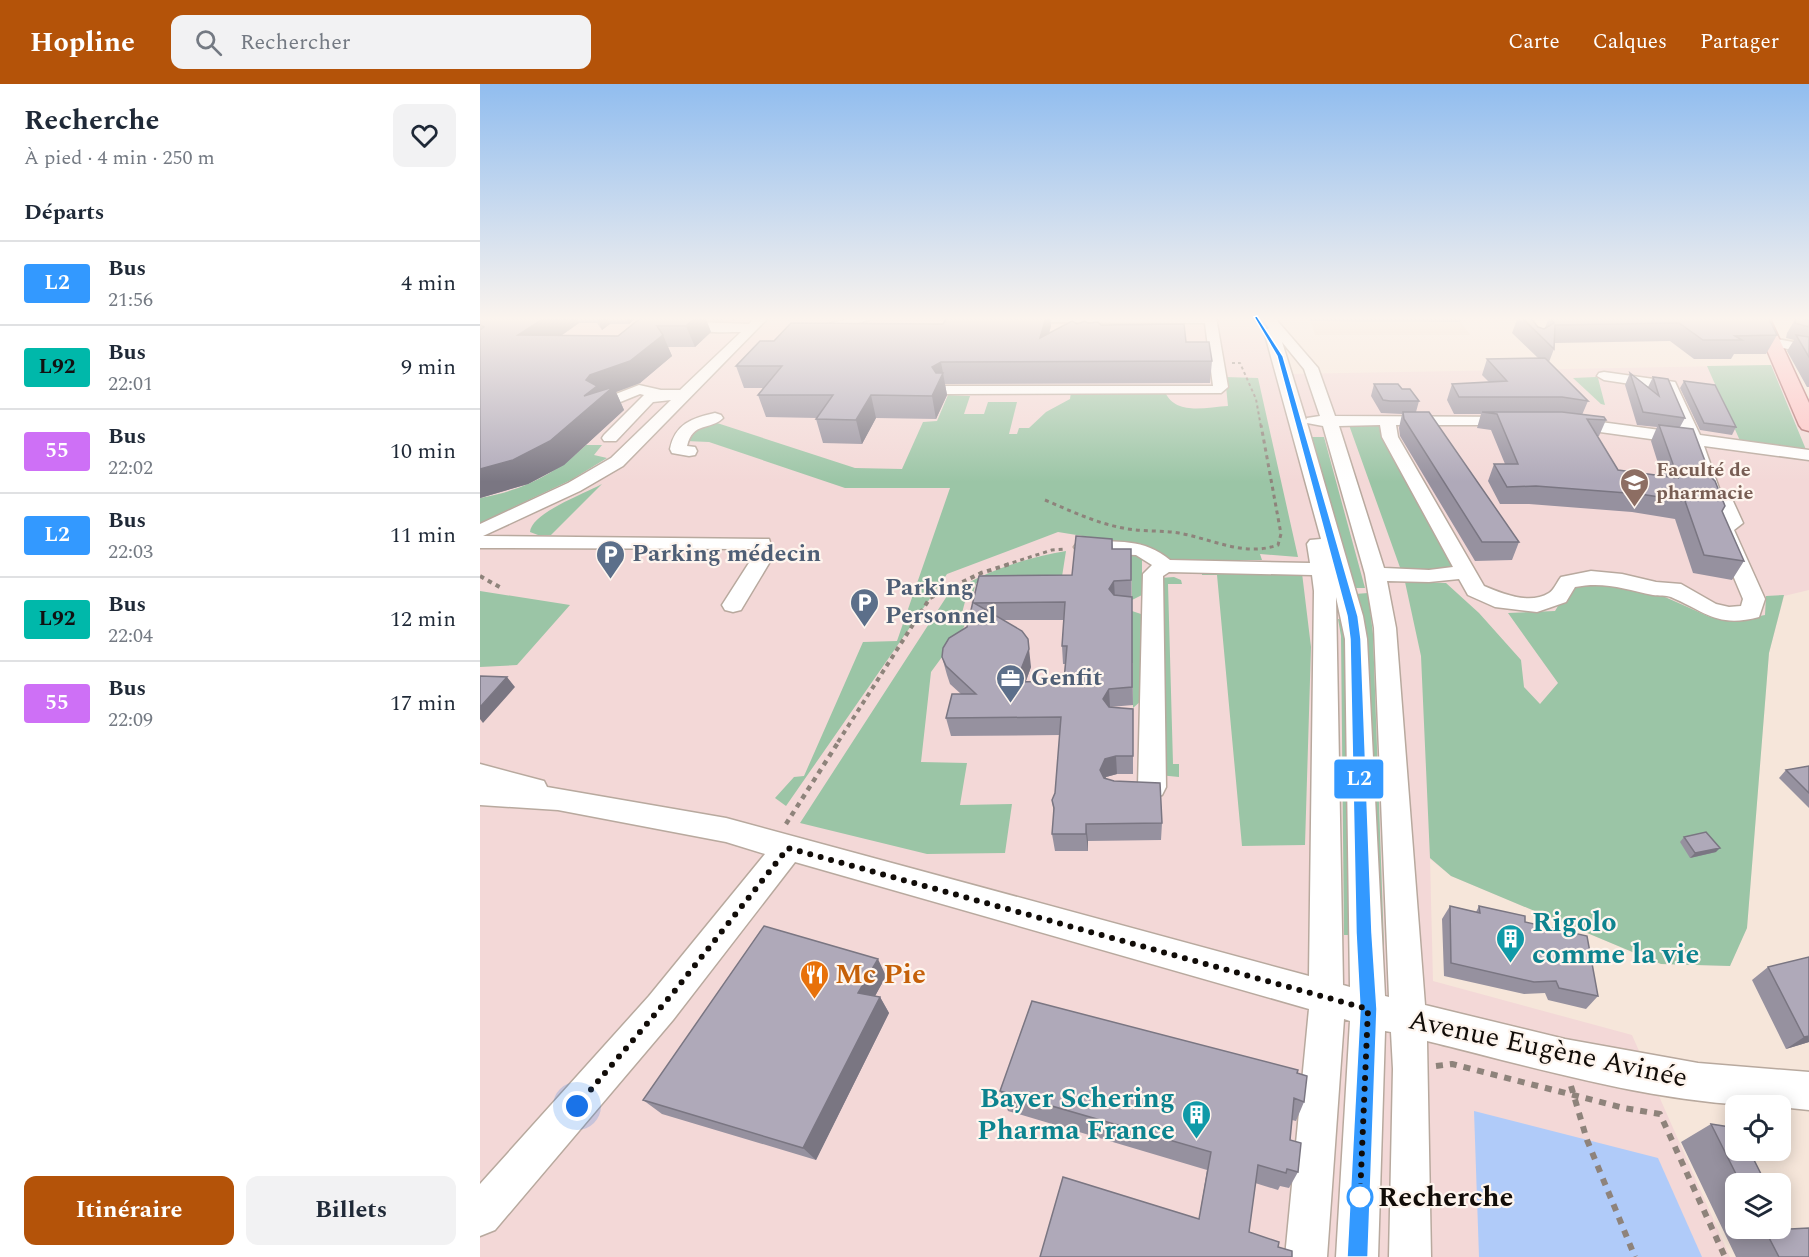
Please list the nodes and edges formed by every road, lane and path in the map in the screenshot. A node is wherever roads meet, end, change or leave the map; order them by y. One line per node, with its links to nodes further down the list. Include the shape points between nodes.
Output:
1 (713, 372): 10 (street)
2 (1219, 372): 8 (street, via 1221,387 1216,390)
3 (1244, 372): 23 (path, via 1256,399 1281,534 1278,544 1268,550 1210,543 1179,533 1121,528)
4 (1280, 372): 13 (street)
5 (1312, 372): 14 (street)
6 (1785, 372): 18 (main road)
7 (1604, 376): 20 (street, via 1670,385)
8 (945, 390)
9 (660, 395): 10 (street); 11 (street, via 639,388); 19 (street, via 648,399)
10 (686, 395): 24 (street, via 625,456 602,472)
11 (608, 402)
12 (715, 418): 21 (street, via 685,430 678,449)
13 (1291, 420): 14 (street); 28 (street); 40 (street, via 1354,627)
14 (1328, 421): 15 (street); 29 (street)
15 (1387, 421): 16 (street); 30 (street, via 1390,437)
16 (1533, 421)
17 (1556, 421): 20 (street)
18 (1809, 425)
19 (610, 438)
20 (1693, 440): 22 (street); 30 (street, via 1712,494 1725,503 1733,523 1723,528 1754,599 1750,612 1729,614 1709,609 1673,589 1591,577 1568,582 1558,597 1537,604 1503,602 1476,590)
21 (689, 451)
22 (1809, 455)
23 (1045, 500)
24 (480, 531)
25 (480, 542): 33 (street, via 633,543 664,554 763,549)
26 (1084, 547): 27 (street, via 1140,549); 38 (path, via 1052,550 981,573 930,598)
27 (1165, 566): 28 (street); 35 (street, via 1153,574 1143,606 1141,716)
28 (1322, 568): 39 (street)
29 (1374, 571): 30 (street, via 1429,576); 41 (street, via 1387,648)
30 (1465, 572)
31 (480, 576): 32 (path)
32 (502, 589)
33 (733, 605)
34 (480, 775): 37 (street, Avenue Eugène Avinée, via 525,785)
35 (1150, 787)
36 (480, 794): 37 (street, Avenue Eugène Avinée)
37 (558, 799): 38 (street, Avenue Eugène Avinée, via 707,826)
38 (781, 846): 39 (street, Avenue Eugène Avinée); 46 (street, via 648,1024)
39 (1326, 998): 40 (street, Avenue Eugène Avinée); 47 (street)
40 (1368, 1009): 41 (street, Avenue Eugène Avinée); 48 (street)
41 (1408, 1020): 42 (street, Avenue Eugène Avinée); 43 (street)
42 (1566, 1057): 44 (street, Avenue Eugène Avinée, via 1698,1082); 45 (path)
43 (1411, 1069): 45 (path, via 1452,1065); 49 (street)
44 (1809, 1091)
45 (1573, 1096): 50 (path); 51 (path, via 1660,1114)
46 (480, 1215)
47 (1306, 1257)
48 (1357, 1257)
49 (1410, 1257)
50 (1635, 1257)
51 (1725, 1257)

